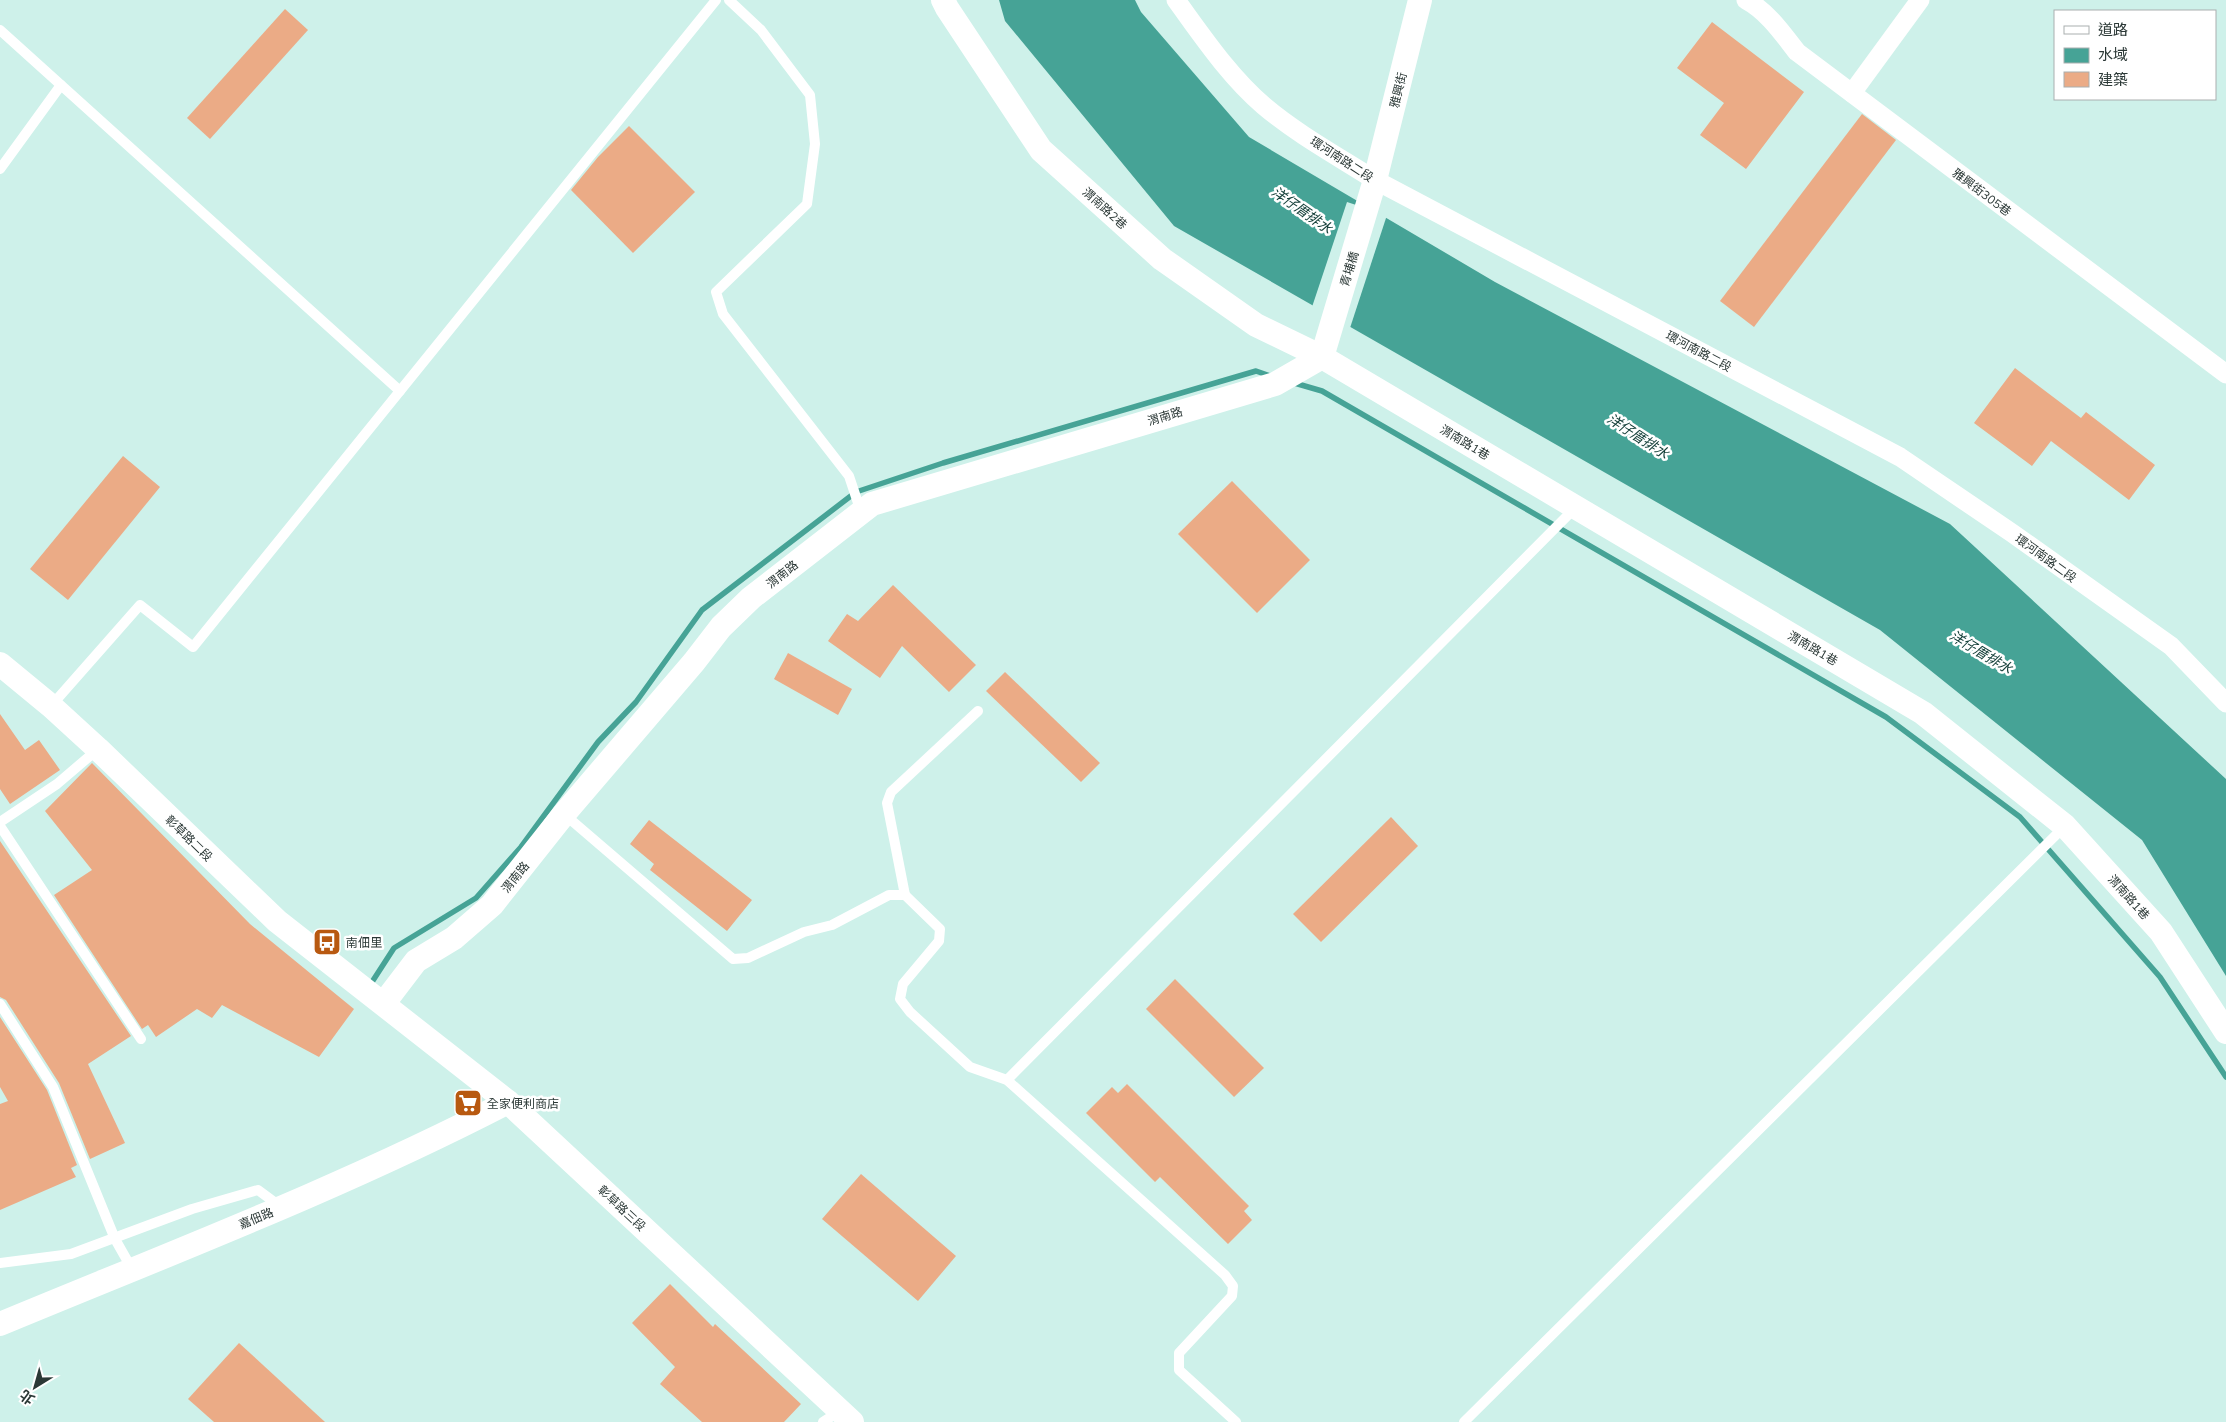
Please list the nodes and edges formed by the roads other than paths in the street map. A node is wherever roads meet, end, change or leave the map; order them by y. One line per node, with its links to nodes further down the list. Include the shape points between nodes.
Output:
1 (716, 0): 15 (lane)
2 (729, 0): 17 (lane, via 761,30 810,95 815,144 807,204 716,292 723,314 849,476)
3 (943, 0): 13 (street, 渭南路2巷, via 1042,150 1162,260 1256,324)
4 (1176, 0): 12 (street, 環河南路二段, via 1230,70 1264,106)
5 (1420, 0): 12 (street, 雅興街)
6 (1746, 0): 10 (street, 雅興街305巷, via 1758,6 1797,52)
7 (1920, 0): 10 (street)
8 (0, 30): 9 (lane)
9 (61, 85): 11 (lane); 15 (lane)
10 (1852, 93): 14 (street, 雅興街305巷)
11 (0, 169)
12 (1376, 180): 13 (street, 青埔橋); 19 (street, 環河南路二段, via 1900,457 2170,646)
13 (1322, 357): 16 (street, 渭南路1巷); 17 (street, 渭南路, via 1274,384 872,504)
14 (2226, 374)
15 (400, 391): 20 (lane, via 193,647 140,605)
16 (1575, 508): 26 (street, 渭南路1巷, via 1924,713); 32 (lane)
17 (862, 512): 23 (street, 渭南路, via 751,598 721,627)
18 (3, 670): 20 (street, 彰草路二段)
19 (2226, 703)
20 (51, 706): 22 (street, 彰草路二段)
21 (978, 711): 27 (lane, via 891,792 887,803)
22 (98, 749): 24 (lane, via 57,784); 28 (street, 彰草路二段, via 277,921)
23 (564, 814): 27 (lane, via 733,959 748,958 804,932 832,925 889,895); 28 (street, 渭南路, via 492,905 454,938 416,961)
24 (0, 822)
25 (0, 826): 31 (lane)
26 (2065, 826): 30 (street, 渭南路1巷, via 2161,932); 41 (lane)
27 (905, 895): 32 (lane, via 940,929 939,941 903,984 900,999 970,1067)
28 (384, 1003): 33 (street, 彰草路三段)
29 (0, 1004): 35 (lane, via 53,1087)
30 (2226, 1032)
31 (141, 1039)
32 (1007, 1080): 40 (lane, via 1233,1286 1232,1296 1179,1353 1179,1370)
33 (508, 1102): 34 (street, 嘉佃路, via 433,1141); 39 (street, 彰草路三段)
34 (282, 1207): 35 (lane, via 258,1190 192,1209); 37 (street, 嘉佃路)
35 (115, 1239): 36 (lane, via 71,1254); 37 (lane)
36 (0, 1263)
37 (132, 1269): 38 (street, 嘉佃路)
38 (0, 1324)
39 (838, 1418)
40 (1236, 1422)
41 (1464, 1422)

